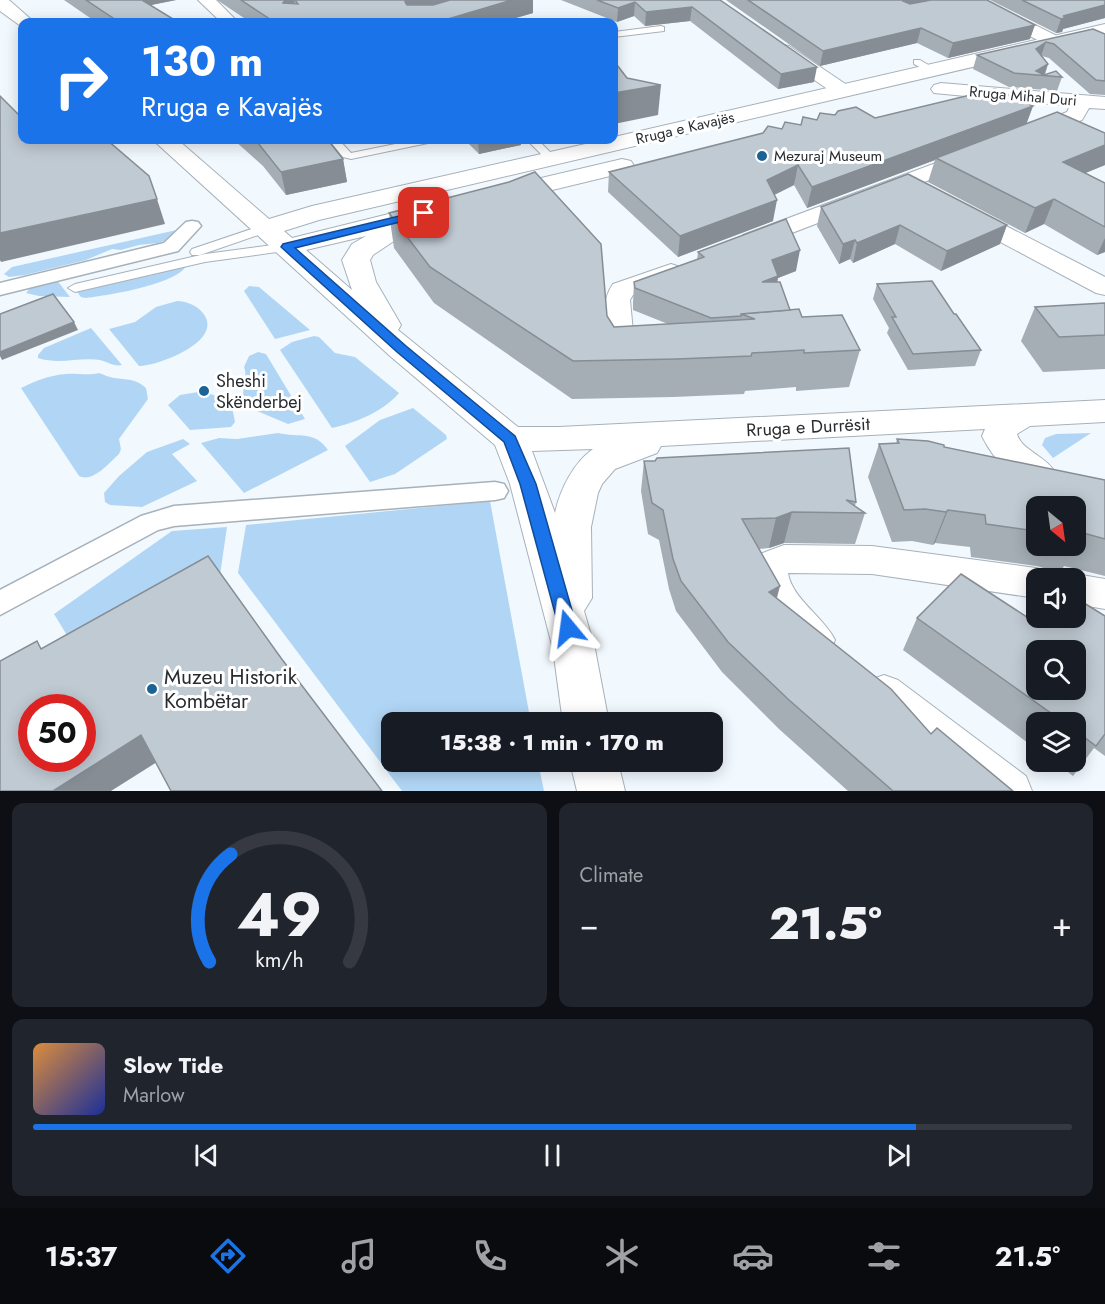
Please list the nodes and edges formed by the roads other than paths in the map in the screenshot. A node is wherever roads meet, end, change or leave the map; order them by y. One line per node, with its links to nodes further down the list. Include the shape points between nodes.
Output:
1 (206, 0): 5 (street)
2 (971, 1): 10 (street)
3 (0, 2): 4 (main road)
4 (20, 18)
5 (226, 18)
6 (661, 29): 8 (lane)
7 (1105, 30): 10 (main road, Rruga e Kavajës)
8 (618, 34)
9 (768, 39): 14 (street)
10 (1055, 42): 12 (main road, Rruga e Kavajës)
11 (1105, 49): 12 (main road, Rruga e Kavajës)
12 (926, 74): 14 (main road, Rruga e Kavajës); 14 (main road, Rruga e Kavajës); 15 (street, Rruga Mihal Duri, via 1008,92)
13 (1059, 80): 15 (street)
14 (846, 101): 23 (main road, Rruga e Kavajës)
15 (1083, 101): 16 (street, Rruga Mihal Duri); 17 (street, via 1075,116)
16 (1105, 103)
17 (1010, 141)
18 (170, 144): 28 (main road)
19 (337, 144): 20 (lane, via 351,156)
20 (409, 144)
21 (536, 144): 23 (lane)
22 (990, 149): 25 (street)
23 (552, 159): 28 (main road, Rruga e Kavajës, via 312,214)
24 (641, 161): 26 (main road, Rruga e Kavajës)
25 (926, 193): 29 (street); 31 (street)
26 (461, 204): 28 (main road, Rruga e Kavajës); 33 (main road, via 399,226 362,250 356,260 362,282)
27 (192, 226): 32 (street, via 171,248)
28 (276, 237): 28 (lane, via 205,258 72,285 202,251); 33 (main road)
29 (728, 250)
30 (696, 262): 34 (street, via 622,290 617,300)
31 (1105, 287)
32 (0, 289)
33 (401, 349): 39 (main road)
34 (627, 352)
35 (1105, 411): 36 (main road, Rruga e Durrësit)
36 (1029, 415): 37 (main road, Rruga e Durrësit); 37 (main road, via 1002,427 1002,445 1013,456 1049,474)
37 (835, 426): 38 (main road, Rruga e Durrësit)
38 (675, 433): 39 (main road, Rruga e Durrësit); 45 (main road, via 611,456 587,478 574,510 572,532)
39 (510, 439): 45 (main road, via 528,484)
40 (495, 491): 44 (street, via 174,516 150,524)
41 (1026, 582): 49 (street, via 872,560 784,559 767,570 798,621 813,637)
42 (1086, 591): 43 (street)
43 (1105, 594)
44 (0, 603)
45 (574, 648): 46 (main road)
46 (584, 712)
47 (596, 772): 48 (main road)
48 (601, 791)
49 (1010, 791)

